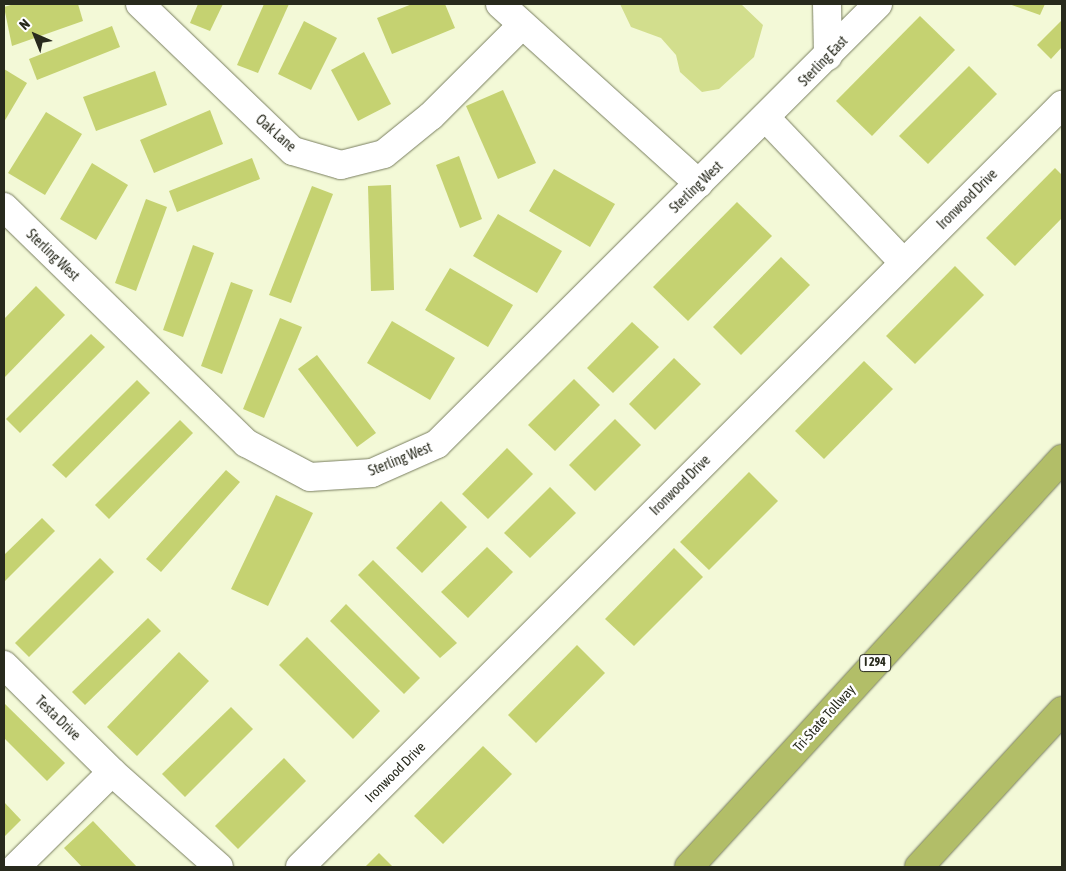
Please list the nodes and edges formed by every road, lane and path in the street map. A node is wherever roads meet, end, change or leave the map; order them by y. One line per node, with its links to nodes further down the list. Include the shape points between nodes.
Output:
1 (140, 4): 5 (street, Oak Lane, via 293,151 341,166 384,154 431,116)
2 (500, 4): 5 (street)
3 (827, 4): 6 (street)
4 (878, 4): 6 (street, Sterling East)
5 (524, 14): 9 (street)
6 (828, 56): 8 (street, Sterling East)
7 (1062, 105): 11 (street, Ironwood Drive)
8 (767, 119): 9 (street, Sterling West); 11 (street)
9 (699, 184): 10 (street, Sterling West, via 438,444 372,473 310,477 246,443)
10 (4, 207)
11 (903, 262): 18 (street, Ironwood Drive)
12 (1062, 459): 19 (highway, Tri-State Tollway / I 294)
13 (4, 665): 15 (street, Testa Drive)
14 (1062, 711): 20 (highway)
15 (112, 772): 16 (street); 17 (street, Testa Drive)
16 (16, 867)
17 (219, 867)
18 (300, 867)
19 (689, 867)
20 (919, 867)

